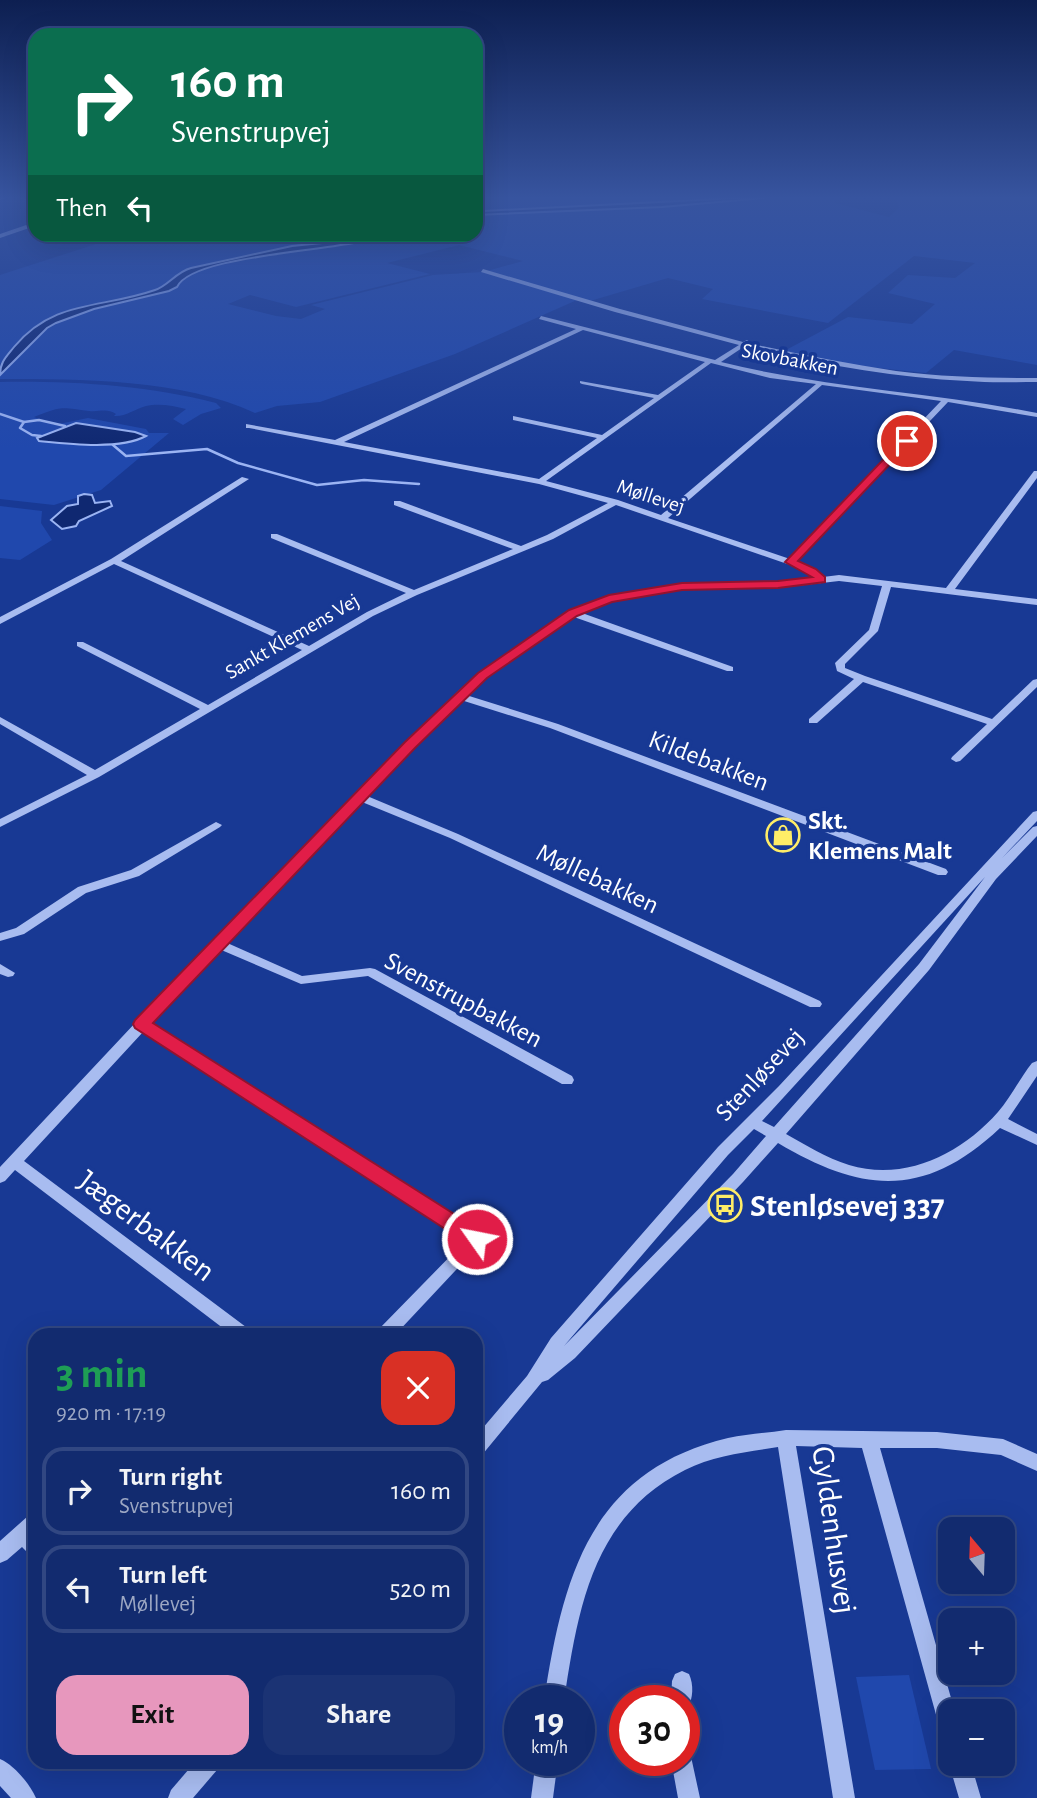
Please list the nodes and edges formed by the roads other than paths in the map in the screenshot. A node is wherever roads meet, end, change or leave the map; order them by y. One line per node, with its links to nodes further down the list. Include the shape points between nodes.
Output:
1 (521, 282): 4 (street)
2 (541, 318): 3 (street, Skovbakken)
3 (583, 328): 5 (street, Skovbakken); 15 (street)
4 (747, 342): 5 (street); 6 (street, via 848,366 990,382)
5 (713, 362): 8 (street, Skovbakken); 9 (street)
6 (1037, 380)
7 (582, 382): 9 (street)
8 (820, 384): 10 (street, Skovbakken); 21 (street)
9 (660, 397): 14 (street)
10 (946, 400): 11 (street, Skovbakken); 25 (street)
11 (1037, 415)
12 (516, 418): 14 (street)
13 (249, 426): 15 (street, Møllevej)
14 (603, 437): 18 (street)
15 (338, 442): 18 (street, Møllevej)
16 (1037, 473): 28 (street)
17 (245, 479): 24 (street)
18 (540, 482): 19 (street, Møllevej)
19 (615, 502): 21 (street, Møllevej); 23 (street, Sankt Klemens Vej)
20 (397, 503): 23 (street)
21 (663, 517): 25 (street, Møllevej)
22 (274, 536): 29 (street)
23 (521, 549): 29 (street, Sankt Klemens Vej)
24 (114, 561): 32 (street); 34 (street)
25 (791, 562): 26 (street, Møllevej)
26 (821, 580): 27 (street); 31 (street, via 682,586 609,599)
27 (887, 584): 28 (street); 36 (street, via 873,631 840,663 840,669)
28 (948, 592): 30 (street)
29 (414, 593): 34 (street, Sankt Klemens Vej)
30 (1037, 602)
31 (573, 613): 35 (street); 38 (street)
32 (0, 621)
33 (80, 644): 39 (street)
34 (308, 649): 39 (street, Sankt Klemens Vej)
35 (730, 669)
36 (861, 678): 41 (street); 42 (street)
37 (1037, 682): 42 (street)
38 (459, 696): 45 (street); 50 (street, Kildebakken, via 554,726)
39 (208, 709): 44 (street, Sankt Klemens Vej)
40 (0, 720): 44 (street)
41 (813, 722)
42 (994, 723): 43 (street)
43 (956, 759)
44 (95, 775): 47 (street, Sankt Klemens Vej)
45 (360, 797): 52 (street); 53 (street, Møllebakken)
46 (1037, 814): 58 (street, Stenløsevej)
47 (0, 824)
48 (216, 825): 51 (street, via 135,873 82,890 20,931)
49 (1037, 829): 59 (street, Stenløsevej, via 992,876 924,967)
50 (942, 872)
51 (0, 937)
52 (217, 943): 54 (street); 56 (street, Svenstrupbakken, via 301,980 370,972)
53 (815, 1004)
54 (141, 1024): 61 (street); 64 (street, via 477,1239)
55 (1037, 1066): 57 (street)
56 (567, 1080)
57 (999, 1121): 59 (street, via 955,1158 915,1173 890,1175 854,1172); 60 (street)
58 (753, 1122): 59 (street); 65 (street, Stenløsevej, via 557,1343)
59 (776, 1134): 65 (street, Stenløsevej, via 569,1353)
60 (1037, 1140)
61 (14, 1161): 62 (street); 63 (street, Jægerbakken)
62 (0, 1177)
63 (235, 1328)
64 (391, 1328)
65 (533, 1381): 68 (street, Stenløsevej)
66 (786, 1438): 67 (street, Gyldenhusvej); 72 (street, via 709,1450 673,1465 614,1514 591,1547 575,1585); 83 (street, Gyldenhusvej)
67 (869, 1440): 69 (street, via 937,1440 1003,1447); 73 (street, Gyldenhusvej)
68 (483, 1441)
69 (1037, 1464)
70 (28, 1536): 71 (street)
71 (0, 1554)
72 (556, 1685)
73 (942, 1699)
74 (203, 1769): 80 (street)
75 (0, 1770): 79 (street)
76 (545, 1776): 81 (street)
77 (685, 1776): 82 (street)
78 (964, 1776): 84 (street)
79 (25, 1798)
80 (179, 1798)
81 (542, 1798)
82 (690, 1798)
83 (844, 1798)
84 (970, 1798)

